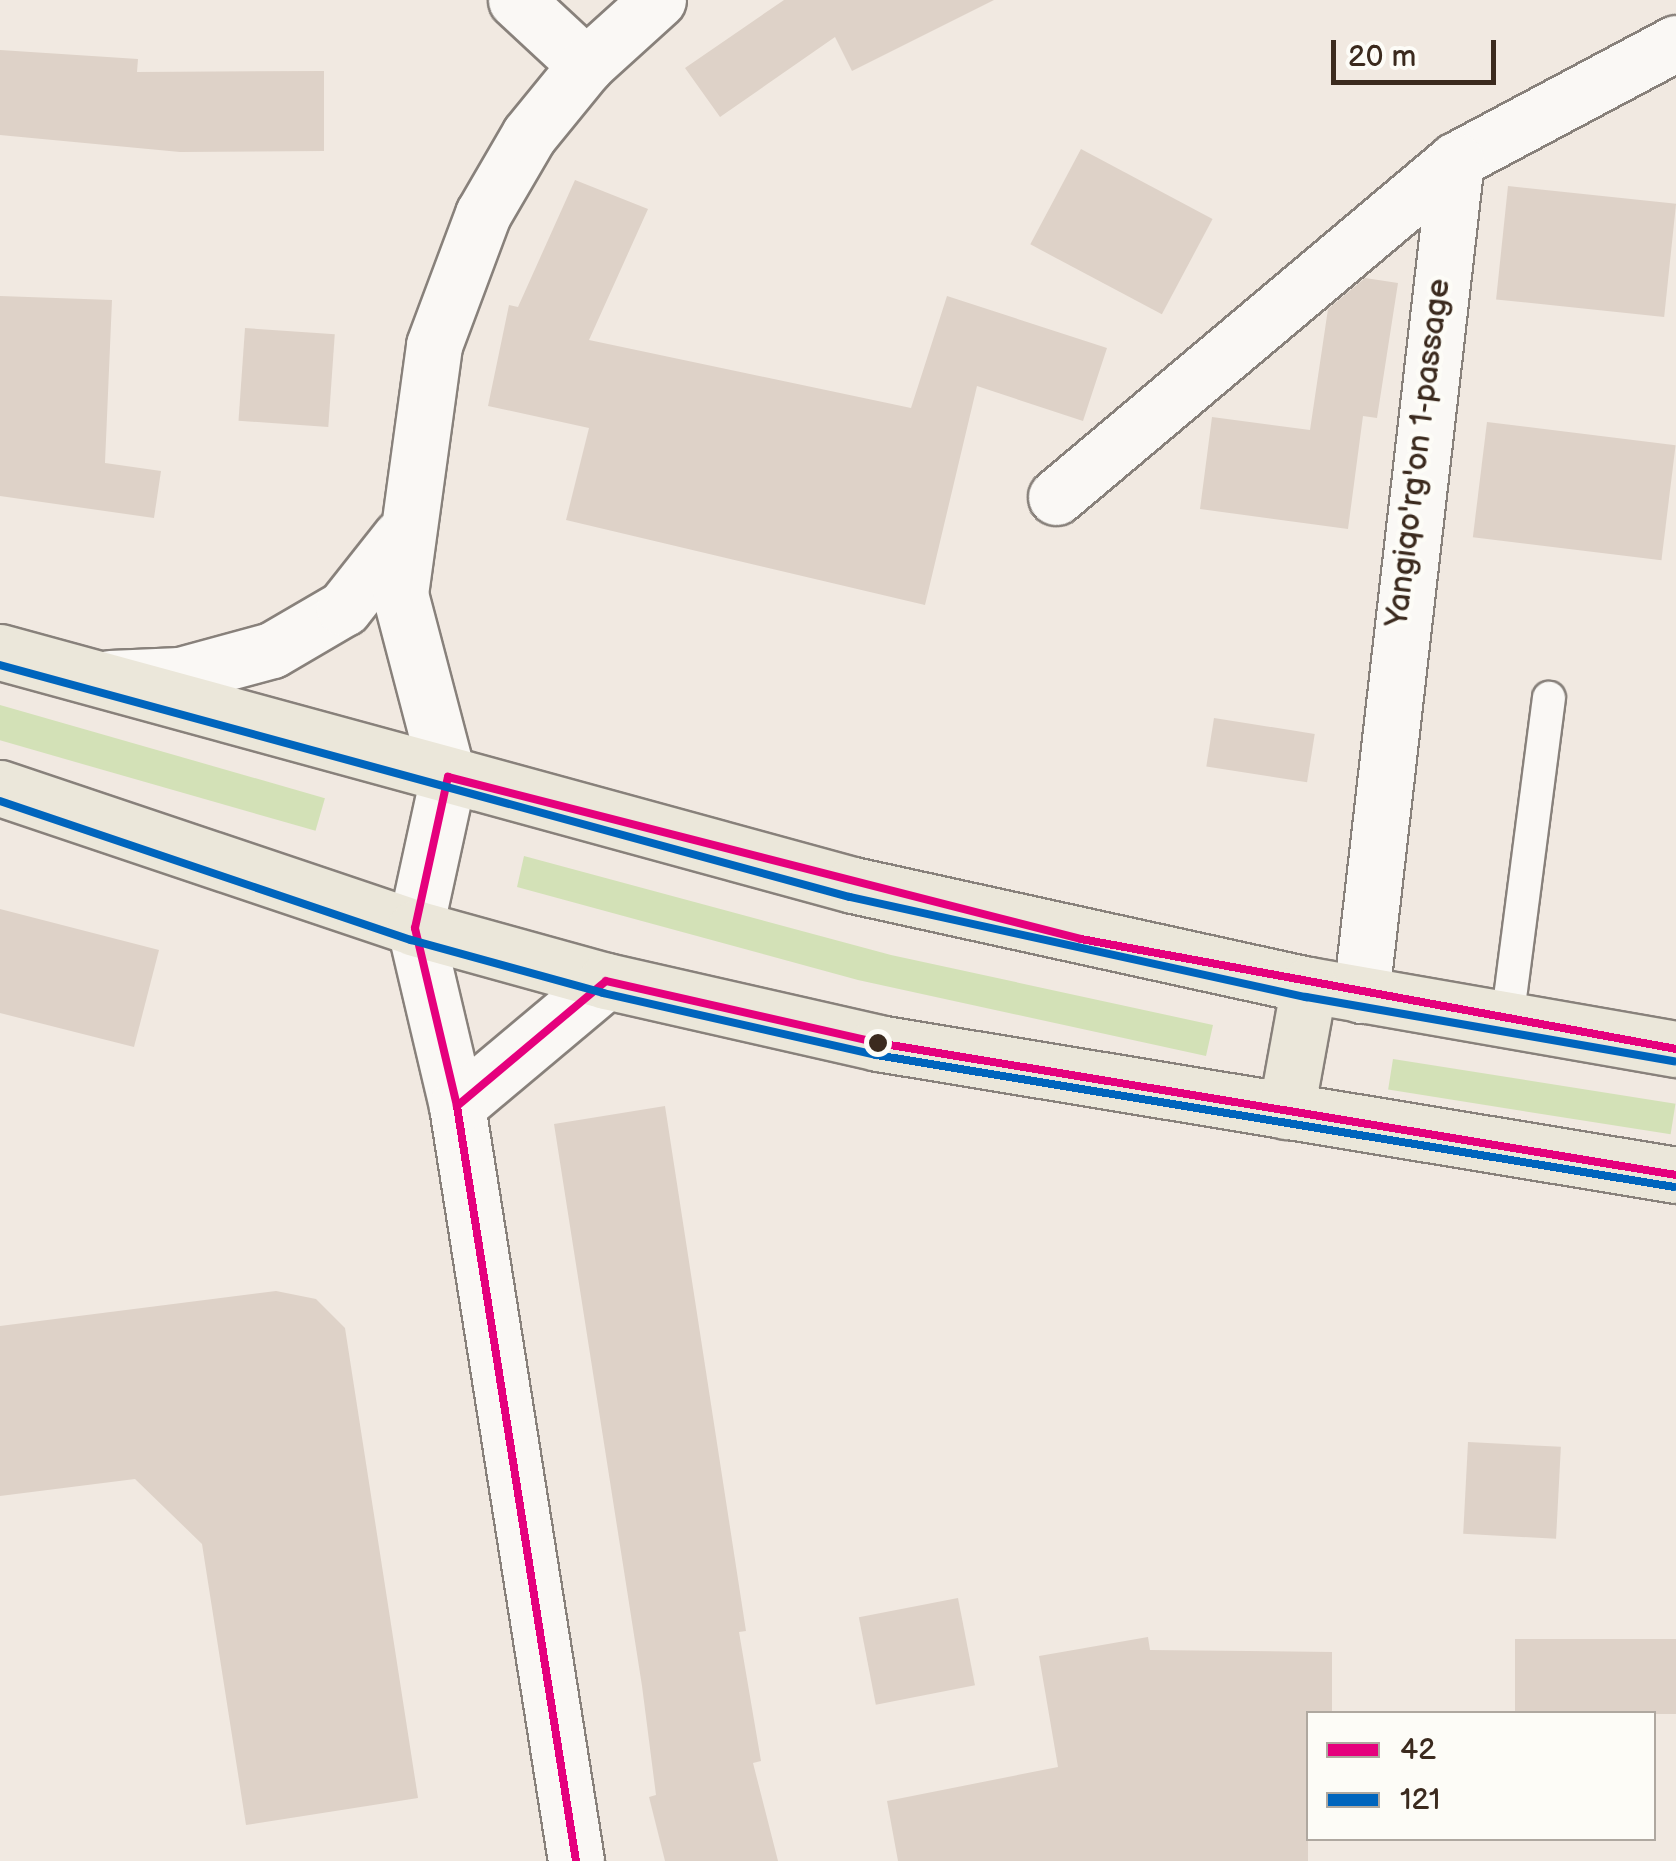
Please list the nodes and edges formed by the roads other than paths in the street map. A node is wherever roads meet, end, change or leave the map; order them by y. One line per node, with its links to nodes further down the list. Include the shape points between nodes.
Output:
1 (516, 0): 4 (street)
2 (658, 0): 4 (street)
3 (1676, 43): 5 (street)
4 (586, 65): 7 (street, via 529,135 464,258 431,359)
5 (1456, 160): 6 (street); 16 (street, Yangiqo'rg'on 1-passage)
6 (1056, 497)
7 (400, 538): 9 (street, via 344,608 272,650 180,675); 11 (street, via 408,652)
8 (0, 652): 9 (highway)
9 (82, 677): 11 (highway)
10 (1549, 698): 17 (lane)
11 (448, 777): 13 (street); 15 (highway, via 854,885)
12 (0, 788): 13 (highway)
13 (414, 928): 14 (highway); 19 (street)
14 (606, 981): 19 (street); 20 (highway, via 878,1043)
15 (1308, 985): 16 (highway); 20 (highway)
16 (1362, 995): 17 (highway)
17 (1507, 1021): 18 (highway)
18 (1676, 1049)
19 (458, 1106): 22 (street)
20 (1286, 1111): 21 (highway)
21 (1676, 1175)
22 (576, 1861)

